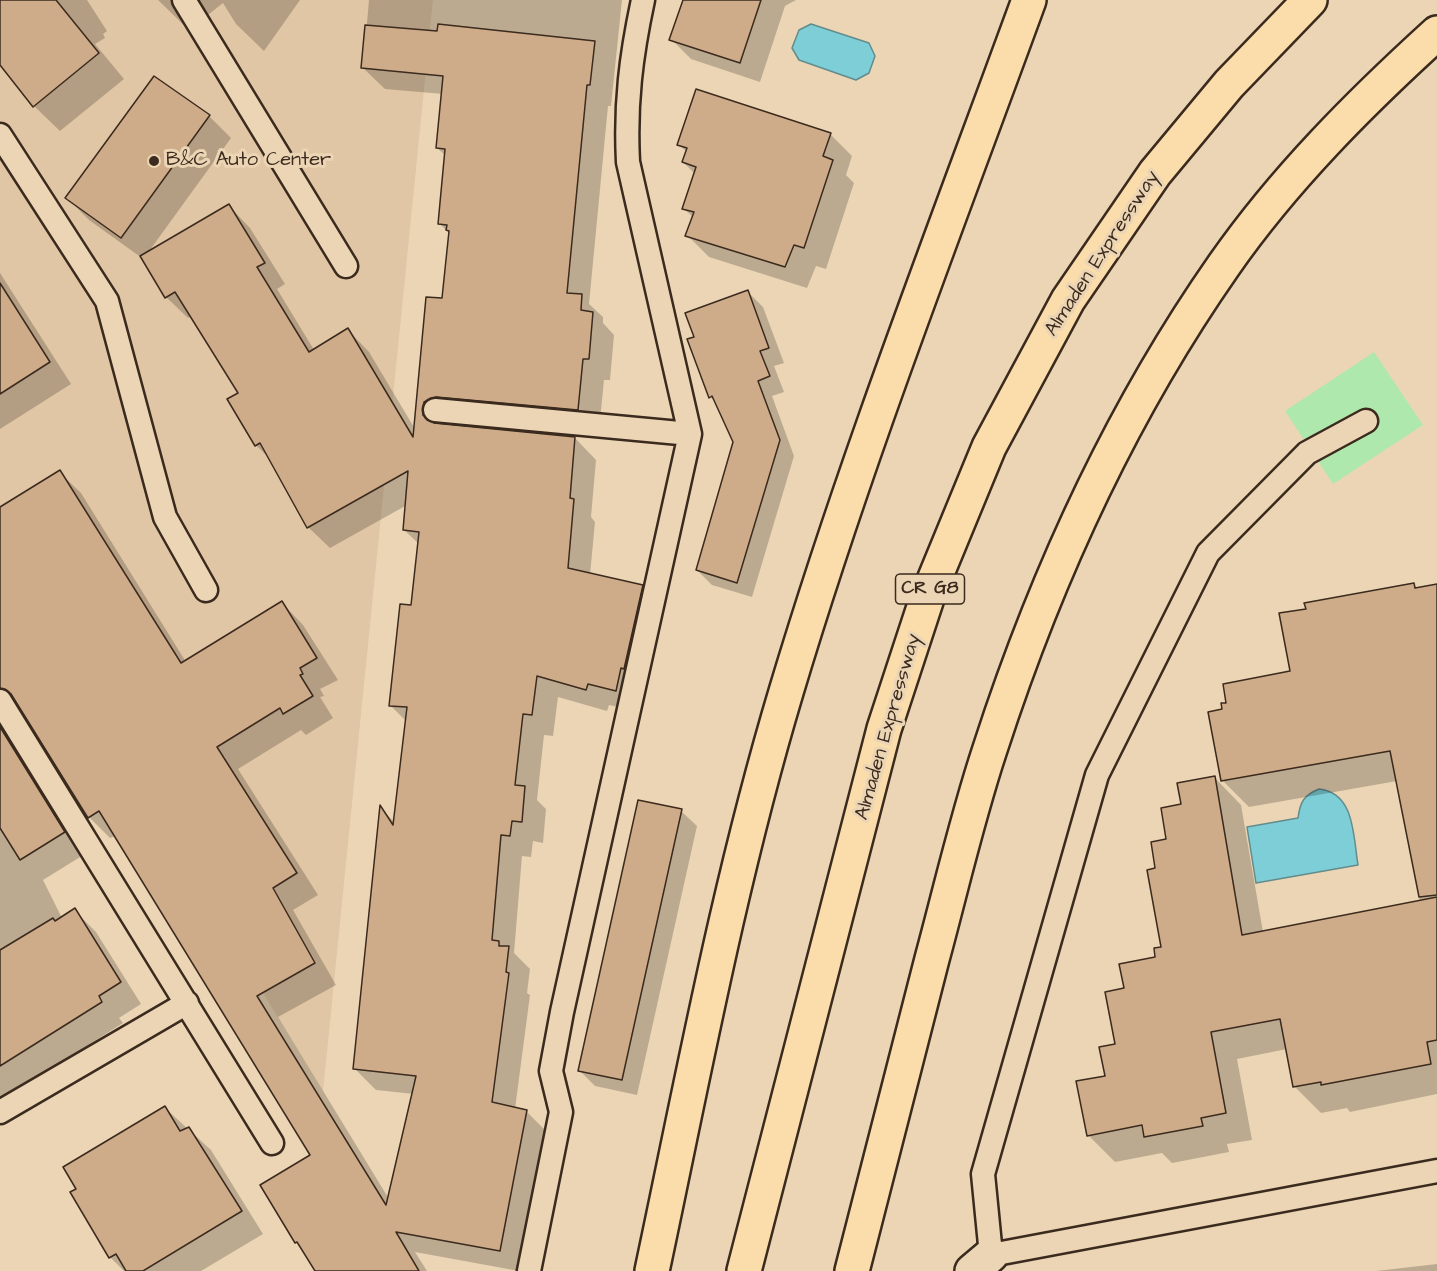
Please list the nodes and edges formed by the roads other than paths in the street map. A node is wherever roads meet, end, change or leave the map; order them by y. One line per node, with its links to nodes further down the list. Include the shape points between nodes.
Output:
1 (184, 0): 7 (lane)
2 (643, 0): 10 (lane, via 631,54 626,116 628,162)
3 (1029, 0): 19 (main road, via 872,428 784,696 718,958)
4 (1310, 0): 20 (main road, Almaden Expressway / CR G8, via 1229,84 1155,173 1068,300 989,447 928,595 884,729)
5 (1437, 33): 21 (main road, via 1389,75 1292,178 1225,264 1163,360 1064,554 1022,657 968,822)
6 (0, 135): 11 (lane, via 106,301 165,518)
7 (346, 266)
8 (435, 411): 10 (lane)
9 (1366, 421): 17 (lane, via 1307,453 1208,553 1097,776 983,1174)
10 (690, 434): 18 (lane, via 551,1071 561,1112)
11 (206, 590)
12 (0, 701): 13 (lane)
13 (187, 1003): 14 (lane); 15 (lane)
14 (0, 1112)
15 (272, 1143)
16 (1437, 1171): 17 (lane)
17 (981, 1263)
18 (529, 1271)
19 (652, 1271)
20 (744, 1271)
21 (852, 1271)

